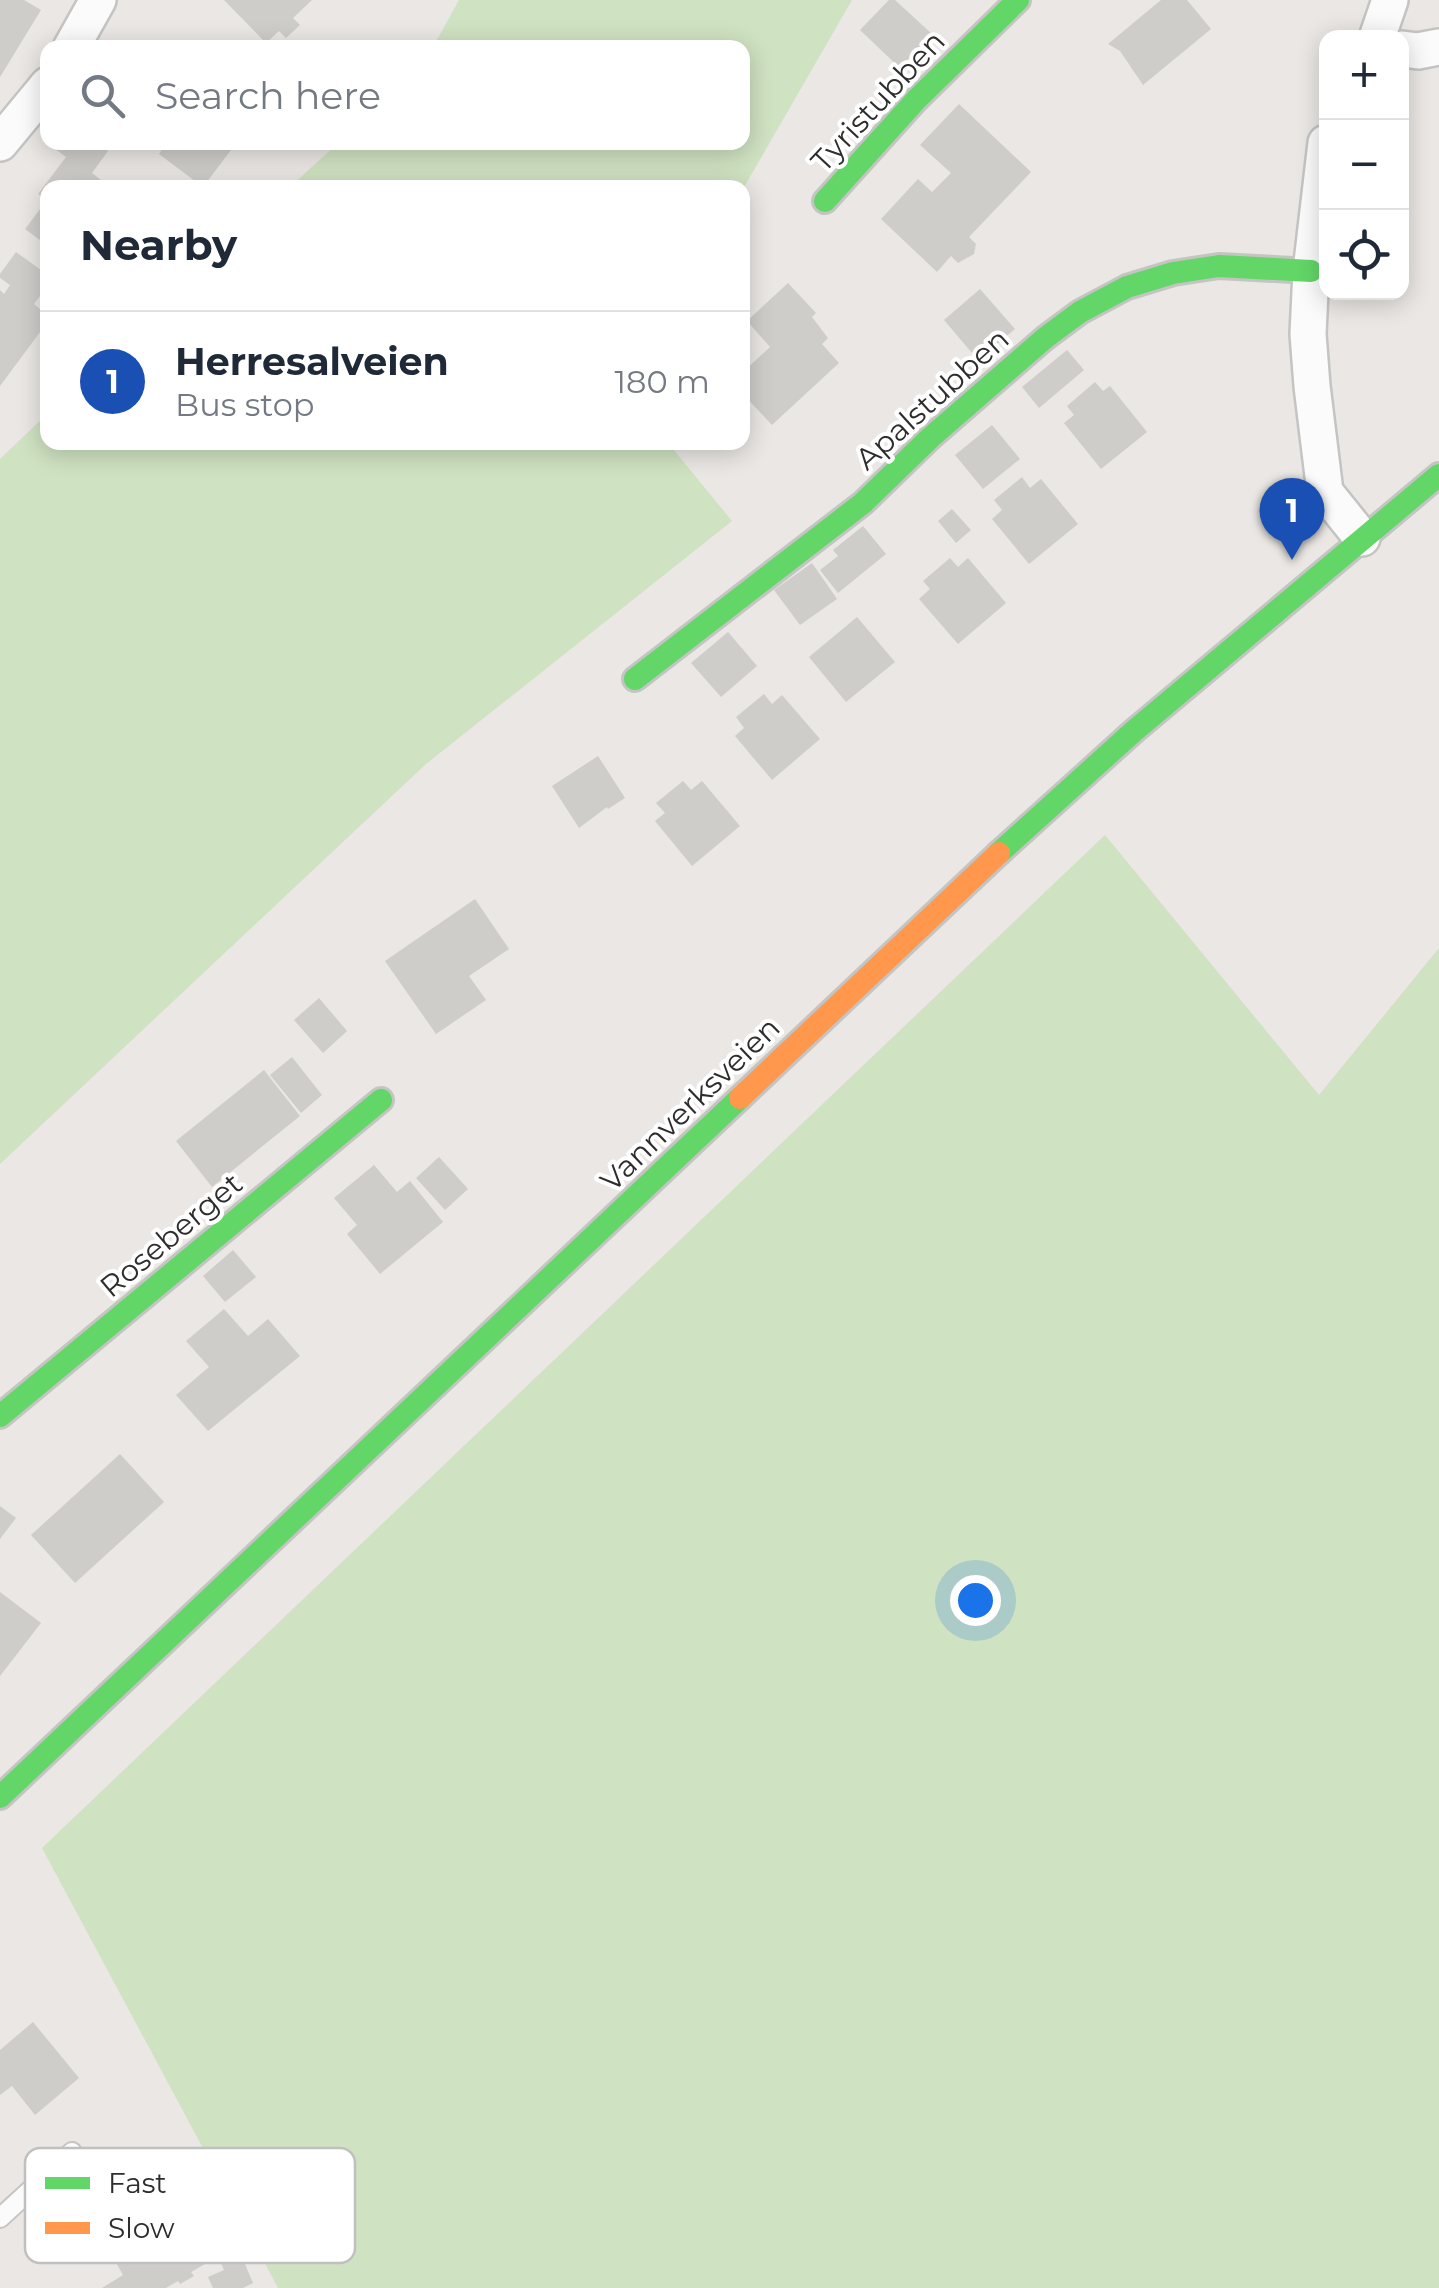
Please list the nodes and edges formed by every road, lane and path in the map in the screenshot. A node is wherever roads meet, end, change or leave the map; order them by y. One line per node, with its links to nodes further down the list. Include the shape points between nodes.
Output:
1 (98, 0): 5 (street)
2 (1018, 0): 10 (main road, Tyristubben)
3 (1390, 0): 4 (street)
4 (1380, 30)
5 (76, 40)
6 (1439, 47): 7 (street)
7 (1409, 49)
8 (40, 95): 9 (street)
9 (0, 143)
10 (825, 201)
11 (1319, 206): 12 (street)
12 (1312, 271): 14 (street, via 1308,334 1326,492); 15 (main road, Apalstubben, via 1219,266 1173,273 1080,312 863,502)
13 (1439, 474): 14 (main road, Vannverksveien)
14 (1362, 538): 18 (main road, Vannverksveien, via 930,916)
15 (635, 679)
16 (381, 1100): 17 (main road, Roseberget)
17 (0, 1416)
18 (0, 1796)
19 (25, 2195): 20 (lane)
20 (0, 2218)

